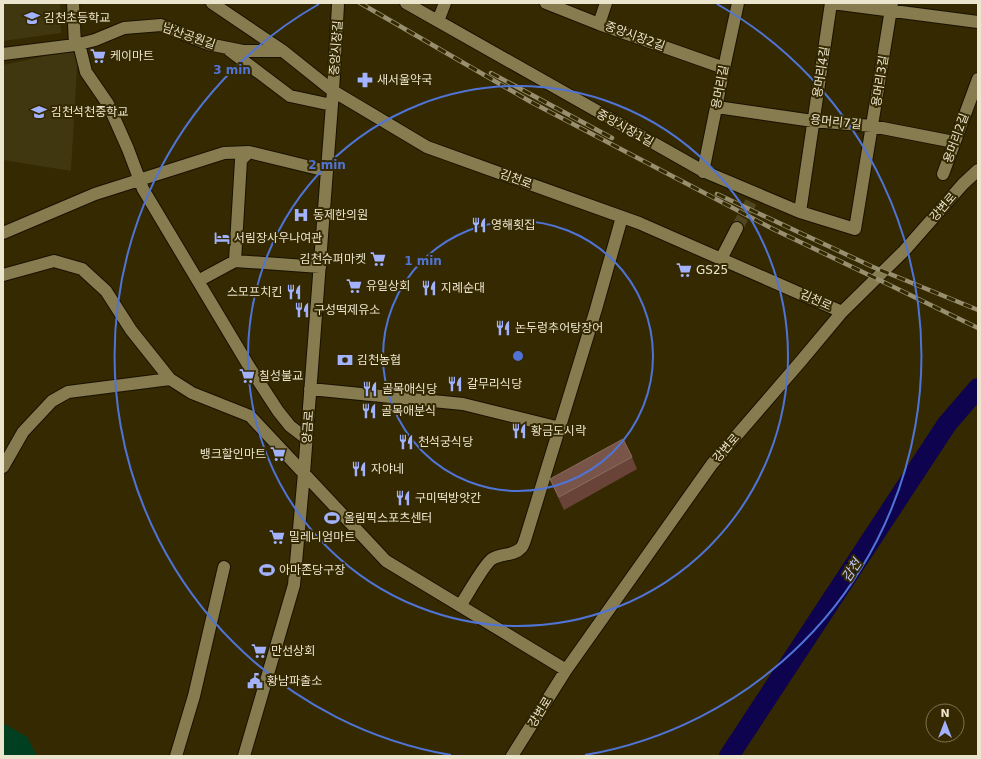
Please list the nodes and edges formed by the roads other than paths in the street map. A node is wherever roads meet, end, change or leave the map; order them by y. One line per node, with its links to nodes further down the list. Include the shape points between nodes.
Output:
1 (73, 3): 14 (street)
2 (212, 3): 16 (street, 김천로)
3 (406, 3): 11 (street, 중앙시장1길)
4 (445, 3): 11 (street)
5 (546, 3): 13 (street, 중앙시장2길)
6 (606, 3): 13 (street)
7 (738, 3): 18 (street, 용머리길)
8 (831, 3): 10 (street); 23 (street, 용머리4길)
9 (338, 5): 20 (street, 중앙시장길)
10 (892, 7): 12 (street); 24 (street, 용머리3길)
11 (438, 21): 29 (street, 중앙시장1길)
12 (978, 22)
13 (598, 24): 18 (street, 중앙시장2길)
14 (77, 45): 15 (street, 남산공원길, via 124,28 161,25 208,44); 17 (street, 남산공원길); 31 (street, via 86,72 108,104)
15 (226, 48): 16 (street, 남산공원길, via 243,51); 21 (street, via 290,96)
16 (283, 51): 20 (street, 김천로)
17 (3, 54)
18 (724, 68): 22 (street, 용머리길)
19 (978, 79): 25 (street, 용머리2길)
20 (333, 92): 21 (street, 양금로); 33 (street, 김천로, via 427,147)
21 (332, 105): 28 (street, 양금로)
22 (717, 107): 23 (street, 용머리7길); 29 (street, 용머리길)
23 (813, 120): 24 (street, 용머리7길); 32 (street, 용머리4길)
24 (872, 126): 25 (street, 용머리7길); 35 (street, 용머리3길)
25 (954, 142): 30 (street, 용머리2길)
26 (249, 152): 28 (street); 31 (street, via 224,152); 38 (street, via 241,160)
27 (978, 170): 42 (street, 강변로, via 904,251)
28 (327, 171): 39 (street, 양금로)
29 (703, 172): 32 (street, 중앙시장1길, via 753,198)
30 (943, 174)
31 (140, 180): 36 (street, via 95,194); 41 (street)
32 (800, 212): 35 (street, 중앙시장1길)
33 (622, 217): 37 (street, 김천로); 45 (street)
34 (737, 228): 37 (street)
35 (855, 230)
36 (3, 233)
37 (721, 259): 42 (street, 김천로)
38 (235, 261): 39 (street); 41 (street)
39 (320, 267): 44 (street, 양금로)
40 (3, 275): 43 (street, via 54,262 82,269 106,291 131,330)
41 (198, 281): 46 (street, via 278,411 290,426)
42 (842, 312): 51 (street, 강변로, via 712,464)
43 (170, 379): 47 (street, via 68,392 52,401 23,432); 48 (street, via 192,392 250,416)
44 (310, 389): 45 (street, via 463,404); 46 (street, 양금로)
45 (560, 428): 50 (street, via 522,548 515,553 499,555 491,560)
46 (307, 439): 48 (street, 양금로)
47 (3, 467)
48 (304, 473): 50 (street, via 386,561); 53 (street, 양금로, via 294,585)
49 (224, 567): 52 (street, via 194,696)
50 (460, 606): 51 (street)
51 (566, 670): 54 (street, 강변로)
52 (176, 756)
53 (244, 756)
54 (512, 756)

